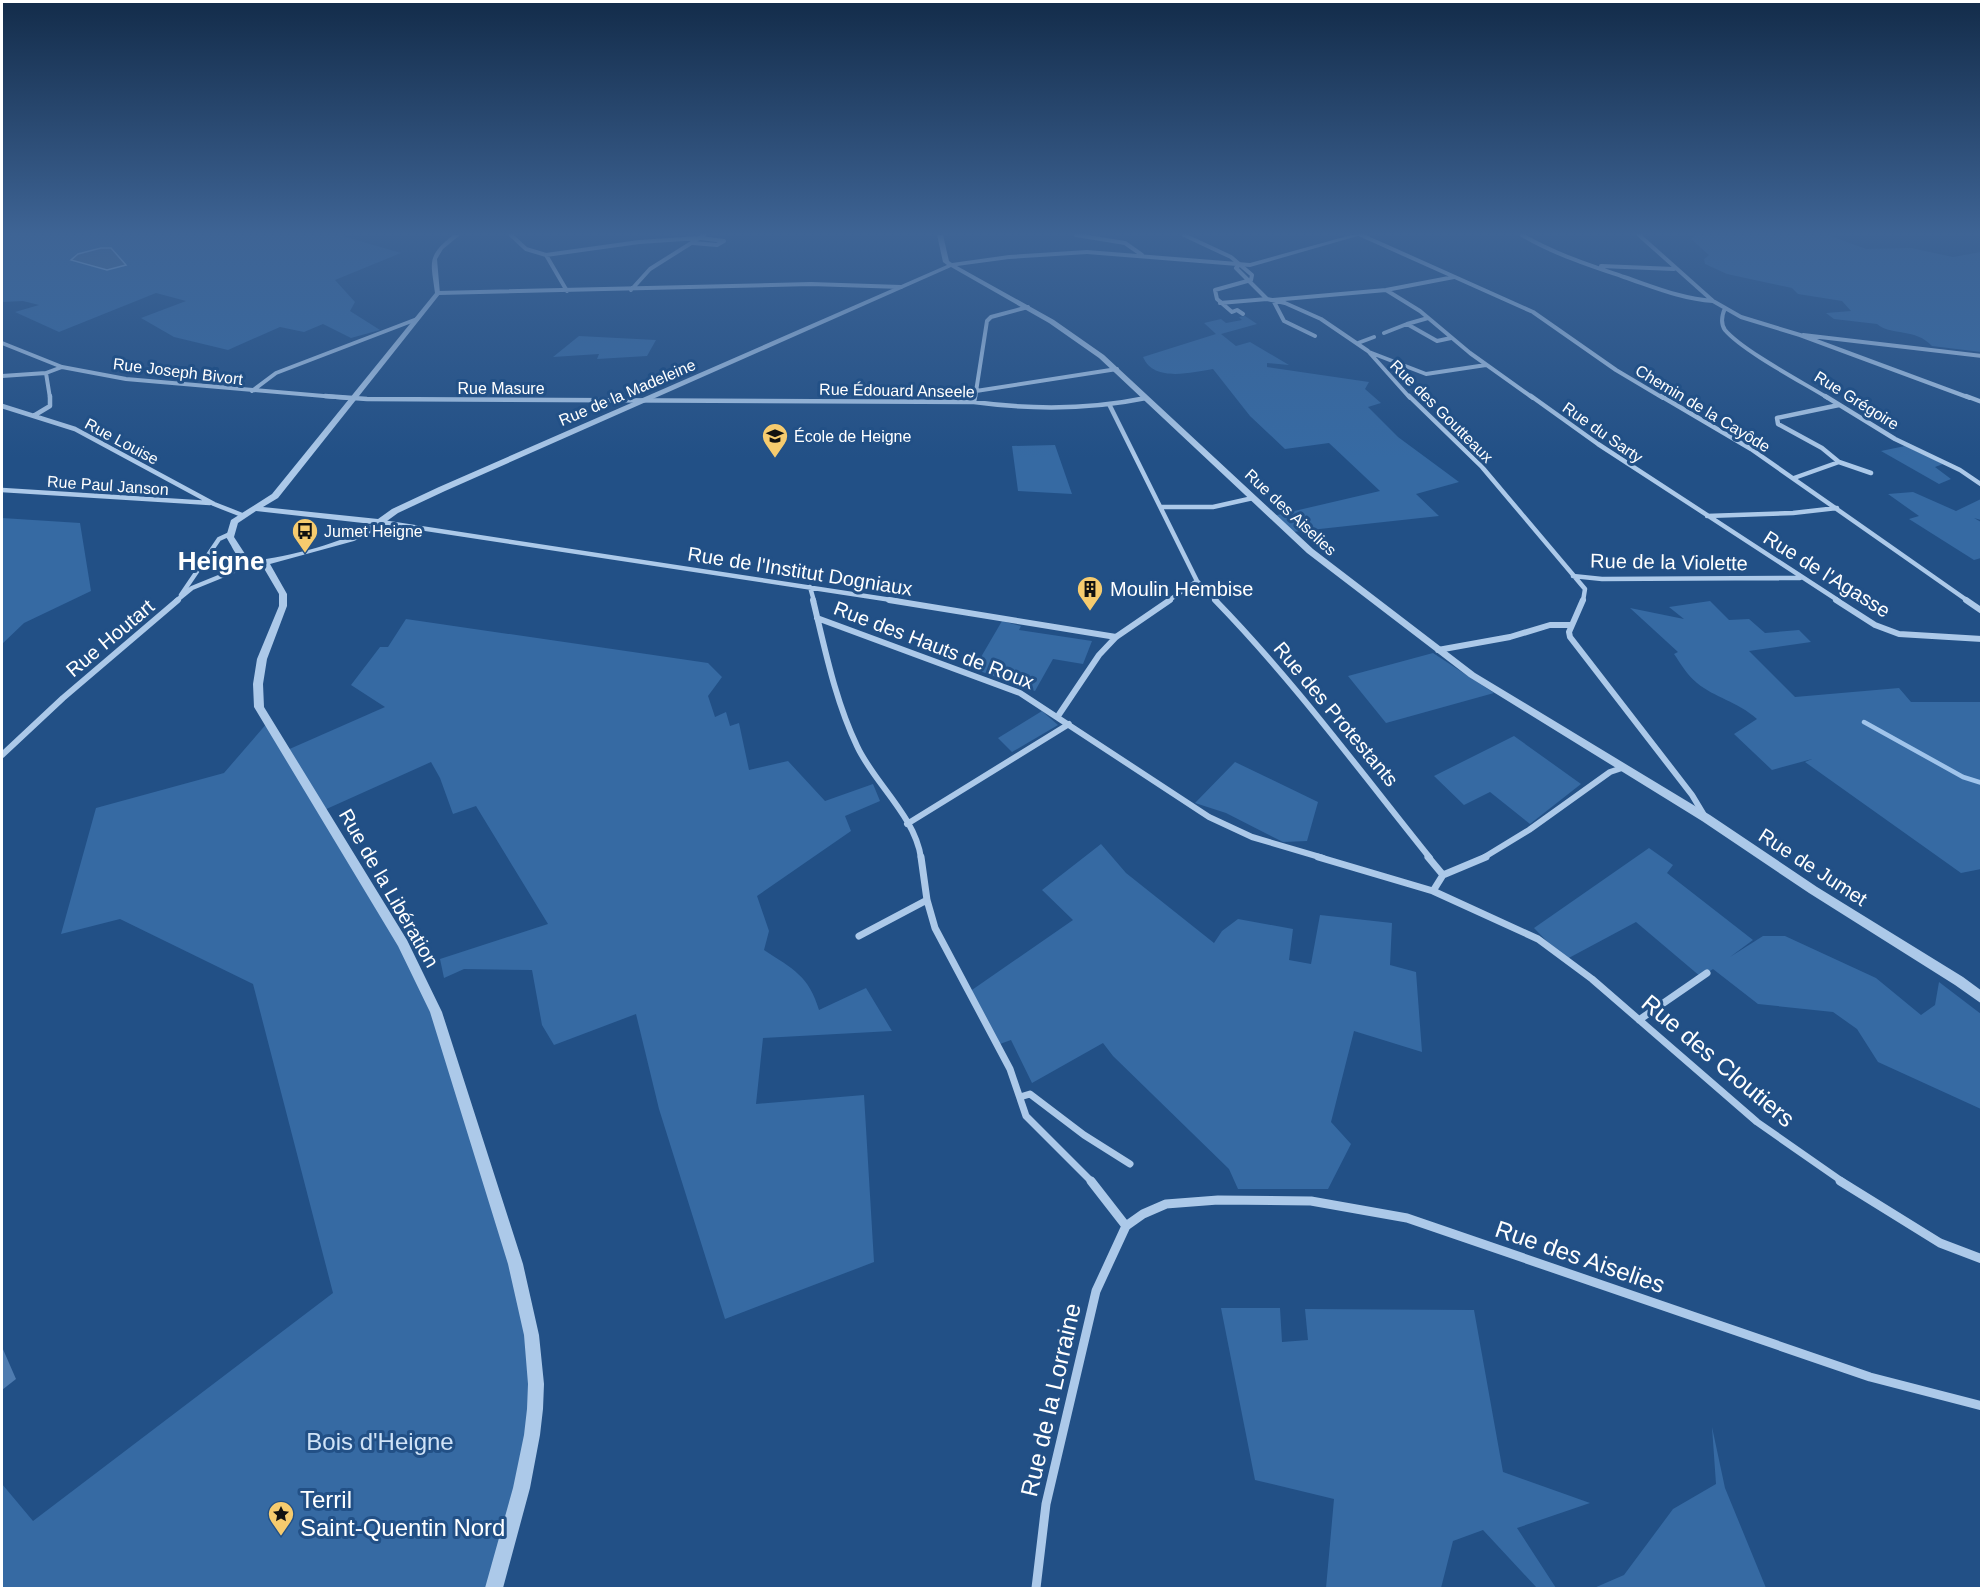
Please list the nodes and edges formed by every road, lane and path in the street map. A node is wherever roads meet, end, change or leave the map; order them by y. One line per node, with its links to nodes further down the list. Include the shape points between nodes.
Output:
1 (425, 309): 14 (street)
2 (851, 309): 34 (street, Rue de la Madeleine)
3 (1021, 309): 31 (street, via 987,321)
4 (1031, 309): 27 (street, Rue des Aiselies)
5 (1228, 309): 12 (street)
6 (1276, 309): 18 (street, via 1284,321)
7 (1294, 309): 22 (street, Rue des Goutteaux, via 1320,319)
8 (1415, 309): 13 (street, Rue du Sarty)
9 (1527, 309): 43 (street, Chemin de la Cayôde, via 1616,370)
10 (1724, 309): 37 (street, Rue Grégoire, via 1720,317 1724,329)
11 (1728, 309): 17 (street, via 1760,324)
12 (1243, 314)
13 (1428, 318): 15 (street); 20 (street, Rue du Sarty)
14 (417, 319): 30 (street, via 276,373); 32 (street)
15 (1407, 324): 16 (street); 20 (street, via 1437,341)
16 (1384, 333)
17 (1800, 335): 24 (street); 36 (street)
18 (1315, 336)
19 (1374, 337): 22 (street)
20 (1451, 338): 25 (street, Rue du Sarty)
21 (2, 343): 26 (street, Rue Joseph Bivort)
22 (1358, 343): 23 (street, Rue des Goutteaux)
23 (1368, 351): 25 (street, via 1426,374); 59 (street, Rue des Goutteaux, via 1393,381 1482,467)
24 (1982, 356)
25 (1486, 365): 52 (street, Rue du Sarty)
26 (62, 367): 28 (street); 30 (street, Rue Joseph Bivort)
27 (1118, 369): 31 (street); 33 (street, Rue des Aiselies)
28 (46, 373): 29 (street); 40 (street, via 50,406)
29 (2, 376)
30 (251, 392): 32 (street, Rue Joseph Bivort)
31 (976, 392): 35 (street)
32 (356, 397): 34 (street, Rue Masure); 49 (street, via 275,496)
33 (1146, 398): 39 (street, Rue Édouard Anseele); 46 (street, Rue des Aiselies)
34 (645, 400): 35 (street, Rue Édouard Anseele); 54 (street, Rue de la Madeleine, via 395,511)
35 (974, 402): 39 (street, Rue Édouard Anseele, via 1038,411)
36 (1982, 402)
37 (1839, 405): 41 (street, via 1777,417 1778,424); 44 (street, Rue Grégoire)
38 (2, 406): 40 (street, Rue Louise)
39 (1110, 406): 48 (street, Rue des Protestants)
40 (35, 416): 47 (street, Rue Louise, via 75,429)
41 (1839, 462): 42 (street); 43 (street)
42 (1871, 473)
43 (1794, 478): 50 (street, Chemin de la Cayôde)
44 (1982, 485)
45 (2, 490): 47 (street, Rue Paul Janson)
46 (1253, 498): 48 (street, via 1213,507); 71 (street, Rue des Aiselies, via 1338,575)
47 (214, 504): 51 (street, Rue Louise)
48 (1162, 507): 61 (street, Rue des Protestants)
49 (256, 508): 51 (street); 53 (street)
50 (1838, 508): 52 (street); 64 (street, Chemin de la Cayôde)
51 (242, 515): 55 (street, via 234,522)
52 (1707, 516): 60 (street, Rue de l'Agasse)
53 (362, 521): 54 (street); 56 (street, via 361,532)
54 (381, 522): 56 (street, Rue de la Madeleine); 62 (street, Rue de l'Institut Dogniaux)
55 (230, 534): 58 (street); 63 (street, via 219,539)
56 (351, 538): 57 (street, Rue de la Madeleine)
57 (265, 563): 58 (street, Rue de la Madeleine); 90 (street, Rue de la Libération, via 283,594 283,606 262,659 260,707 403,943 436,1012 517,1261 530,1316 536,1386 531,1432 517,1505)
58 (251, 564): 63 (street, Rue Houtart, via 192,588)
59 (1573, 576): 60 (street, Rue de la Violette); 66 (street, Rue des Goutteaux, via 1585,589)
60 (1801, 578): 68 (street, Rue de l'Agasse, via 1875,625 1899,634)
61 (1197, 581): 67 (street); 78 (street, Rue des Protestants, via 1321,721)
62 (810, 587): 65 (street); 67 (street, Rue de l'Institut Dogniaux)
63 (179, 599): 74 (street, Rue Houtart)
64 (1982, 611)
65 (818, 618): 72 (street, Rue des Hauts de Roux, via 1020,693); 77 (street, via 833,681 859,750)
66 (1572, 625): 71 (street, via 1550,625); 76 (street, via 1569,632 1576,646)
67 (1116, 637): 72 (street, via 1099,655)
68 (1974, 639): 69 (street, Rue de l'Agasse); 70 (street)
69 (1982, 639)
70 (1982, 647)
71 (1438, 650): 75 (street, Rue des Aiselies)
72 (1058, 716): 73 (street, Rue des Hauts de Roux)
73 (1069, 724): 77 (street); 79 (street, Rue des Cloutiers, via 1209,817 1252,837)
74 (2, 755)
75 (1622, 768): 76 (street, Rue de Jumet); 78 (street, via 1610,772 1541,822 1461,869)
76 (1706, 818): 83 (street, Rue de Jumet)
77 (907, 824): 80 (street, via 920,852)
78 (1443, 875): 79 (street)
79 (1433, 891): 84 (street, Rue des Cloutiers, via 1538,939)
80 (927, 900): 81 (street); 85 (street, via 935,928 1010,1069)
81 (859, 936)
82 (1707, 973): 84 (street)
83 (1982, 999)
84 (1639, 1020): 88 (street, Rue des Cloutiers, via 1757,1122 1832,1176 1940,1243)
85 (1020, 1097): 86 (street, via 1030,1094); 87 (street, via 1026,1116 1088,1177)
86 (1130, 1164)
87 (1126, 1226): 89 (street, Rue des Aiselies, via 1166,1204 1218,1200 1311,1201 1407,1218 1870,1377); 91 (street, Rue de la Lorraine, via 1096,1291 1046,1504)
88 (1982, 1259)
89 (1982, 1406)
90 (494, 1588)
91 (1036, 1588)

